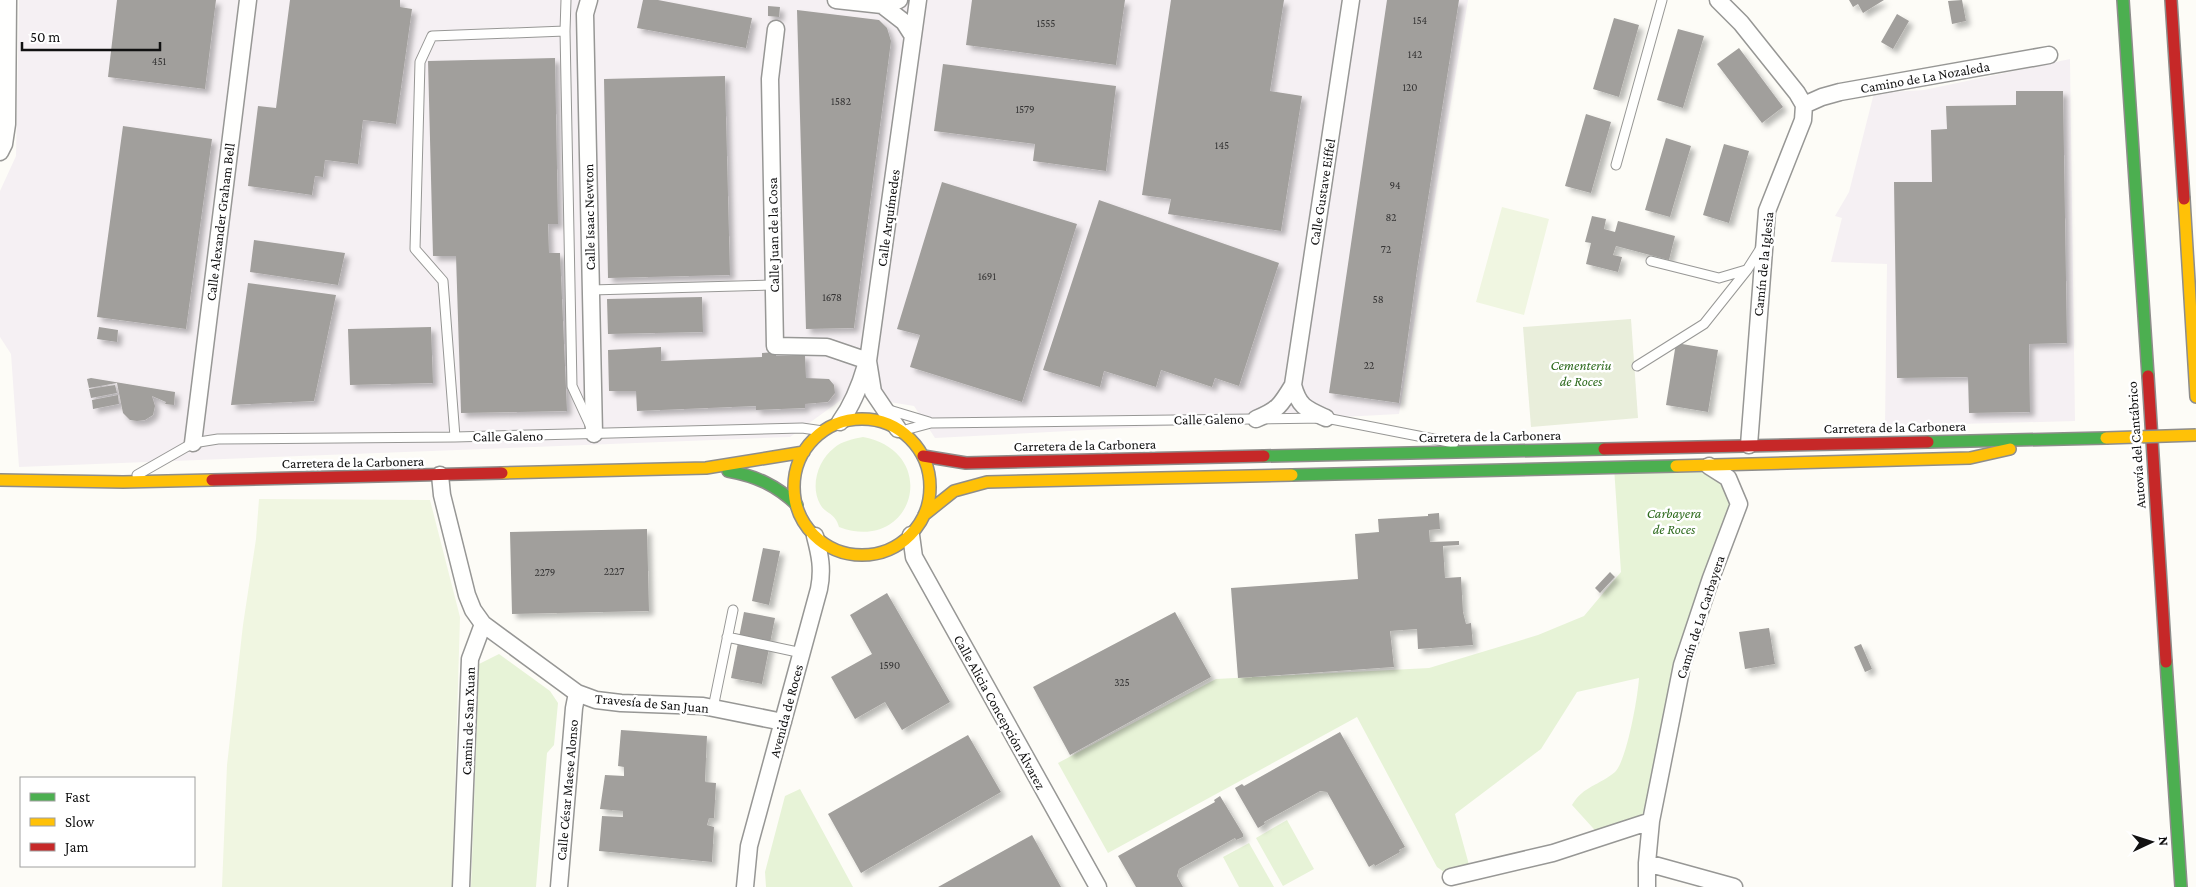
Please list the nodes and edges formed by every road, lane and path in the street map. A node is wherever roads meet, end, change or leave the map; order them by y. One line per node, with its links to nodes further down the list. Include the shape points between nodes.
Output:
1 (8, 0): 19 (street, via 7,124)
2 (248, 0): 41 (street, Calle Alexander Graham Bell)
3 (566, 0): 15 (lane)
4 (589, 0): 25 (street, Calle Isaac Newton, via 585,14)
5 (836, 0): 13 (street)
6 (899, 0): 13 (street)
7 (918, 0): 16 (street, Calle Arquímedes)
8 (1351, 0): 28 (street, Calle Gustave Eiffel)
9 (1662, 0): 20 (lane)
10 (1718, 0): 18 (street, via 1741,23)
11 (2123, 0): 71 (main road, Autovía del Cantábrico)
12 (2171, 0): 29 (main road)
13 (882, 5): 16 (street, via 904,22)
14 (776, 29): 24 (street, Calle Juan de la Cosa, via 770,79)
15 (565, 31): 37 (lane, via 572,386); 39 (lane, via 432,36 420,62 415,249 443,281)
16 (913, 36): 26 (street, Calle Arquímedes)
17 (2049, 54): 18 (street, Camino de La Nozaleda, via 1840,92)
18 (1804, 105): 21 (street, Camín de la Iglesia, via 1803,120 1767,211)
19 (0, 152)
20 (1616, 165)
21 (1764, 243): 23 (lane); 42 (street, Camín de la Iglesia)
22 (1651, 261): 23 (lane, via 1719,278)
23 (1746, 270): 27 (lane, via 1704,324)
24 (773, 286): 25 (lane); 26 (street, Calle Juan de la Cosa, via 775,346 827,347)
25 (591, 290): 37 (street, Calle Isaac Newton)
26 (868, 361): 30 (street, Calle Arquímedes, via 873,392); 33 (street, via 851,407)
27 (1637, 366)
28 (1292, 384): 31 (street, via 1297,400 1306,410); 32 (street, Calle Gustave Eiffel, via 1273,412)
29 (2196, 397)
30 (884, 408): 34 (lane, Calle Galeno); 35 (street, Calle Arquímedes)
31 (1326, 418): 32 (lane, Calle Galeno); 43 (lane, Calle Galeno)
32 (1256, 419): 34 (lane, Calle Galeno)
33 (840, 422): 35 (main road, via 861,418 882,421); 36 (main road)
34 (931, 423): 35 (lane, Calle Galeno)
35 (899, 430): 45 (main road)
36 (823, 431): 37 (lane, Calle Galeno, via 802,428); 44 (main road)
37 (594, 434): 39 (lane, Calle Galeno)
38 (2196, 435): 40 (main road, Carretera de la Carbonera, bridge)
39 (455, 437): 41 (lane, Calle Galeno, via 218,439)
40 (2058, 438): 42 (main road, Carretera de la Carbonera); 46 (main road, Carretera de la Carbonera, via 1970,458)
41 (193, 443): 50 (lane)
42 (1749, 445): 43 (main road, Carretera de la Carbonera)
43 (1483, 451): 45 (main road, Carretera de la Carbonera, via 966,463)
44 (804, 452): 47 (main road); 51 (main road, via 795,478)
45 (923, 456): 52 (main road, via 930,475 930,496)
46 (1707, 465): 52 (main road, Carretera de la Carbonera, via 987,482 954,491); 62 (street, Camín de La Carbayera, via 1728,478 1739,503 1682,665)
47 (706, 468): 48 (main road, Carretera de la Carbonera); 51 (main road, via 757,476 782,490)
48 (440, 475): 50 (main road, Carretera de la Carbonera); 56 (street, via 467,595)
49 (0, 480): 50 (main road, Carretera de la Carbonera)
50 (123, 482)
51 (797, 505): 54 (main road)
52 (924, 515): 53 (main road)
53 (911, 535): 54 (main road, via 889,550 863,555 838,550); 68 (street, Calle Alicia Concepción Álvarez, via 914,557)
54 (815, 536): 58 (street, Avenida de Roces, via 822,573)
55 (732, 610): 57 (lane)
56 (483, 624): 59 (street, Travesía de San Juan); 65 (street, Camin de San Xuan, via 470,660)
57 (727, 637): 58 (lane); 60 (lane)
58 (802, 653): 61 (street, Avenida de Roces)
59 (577, 693): 60 (street, Travesía de San Juan, via 596,700); 66 (street, Calle César Maese Alonso)
60 (713, 708): 61 (street, Travesía de San Juan)
61 (782, 722): 67 (street, Avenida de Roces, via 749,846)
62 (1651, 821): 63 (street, Camín de La Carbayera); 64 (street, via 1553,853)
63 (1647, 863): 69 (street, Camín de La Carbayera); 70 (street)
64 (1451, 877)
65 (461, 887)
66 (559, 887)
67 (745, 887)
68 (1098, 887)
69 (1647, 887)
70 (1734, 887)
71 (2181, 887)

